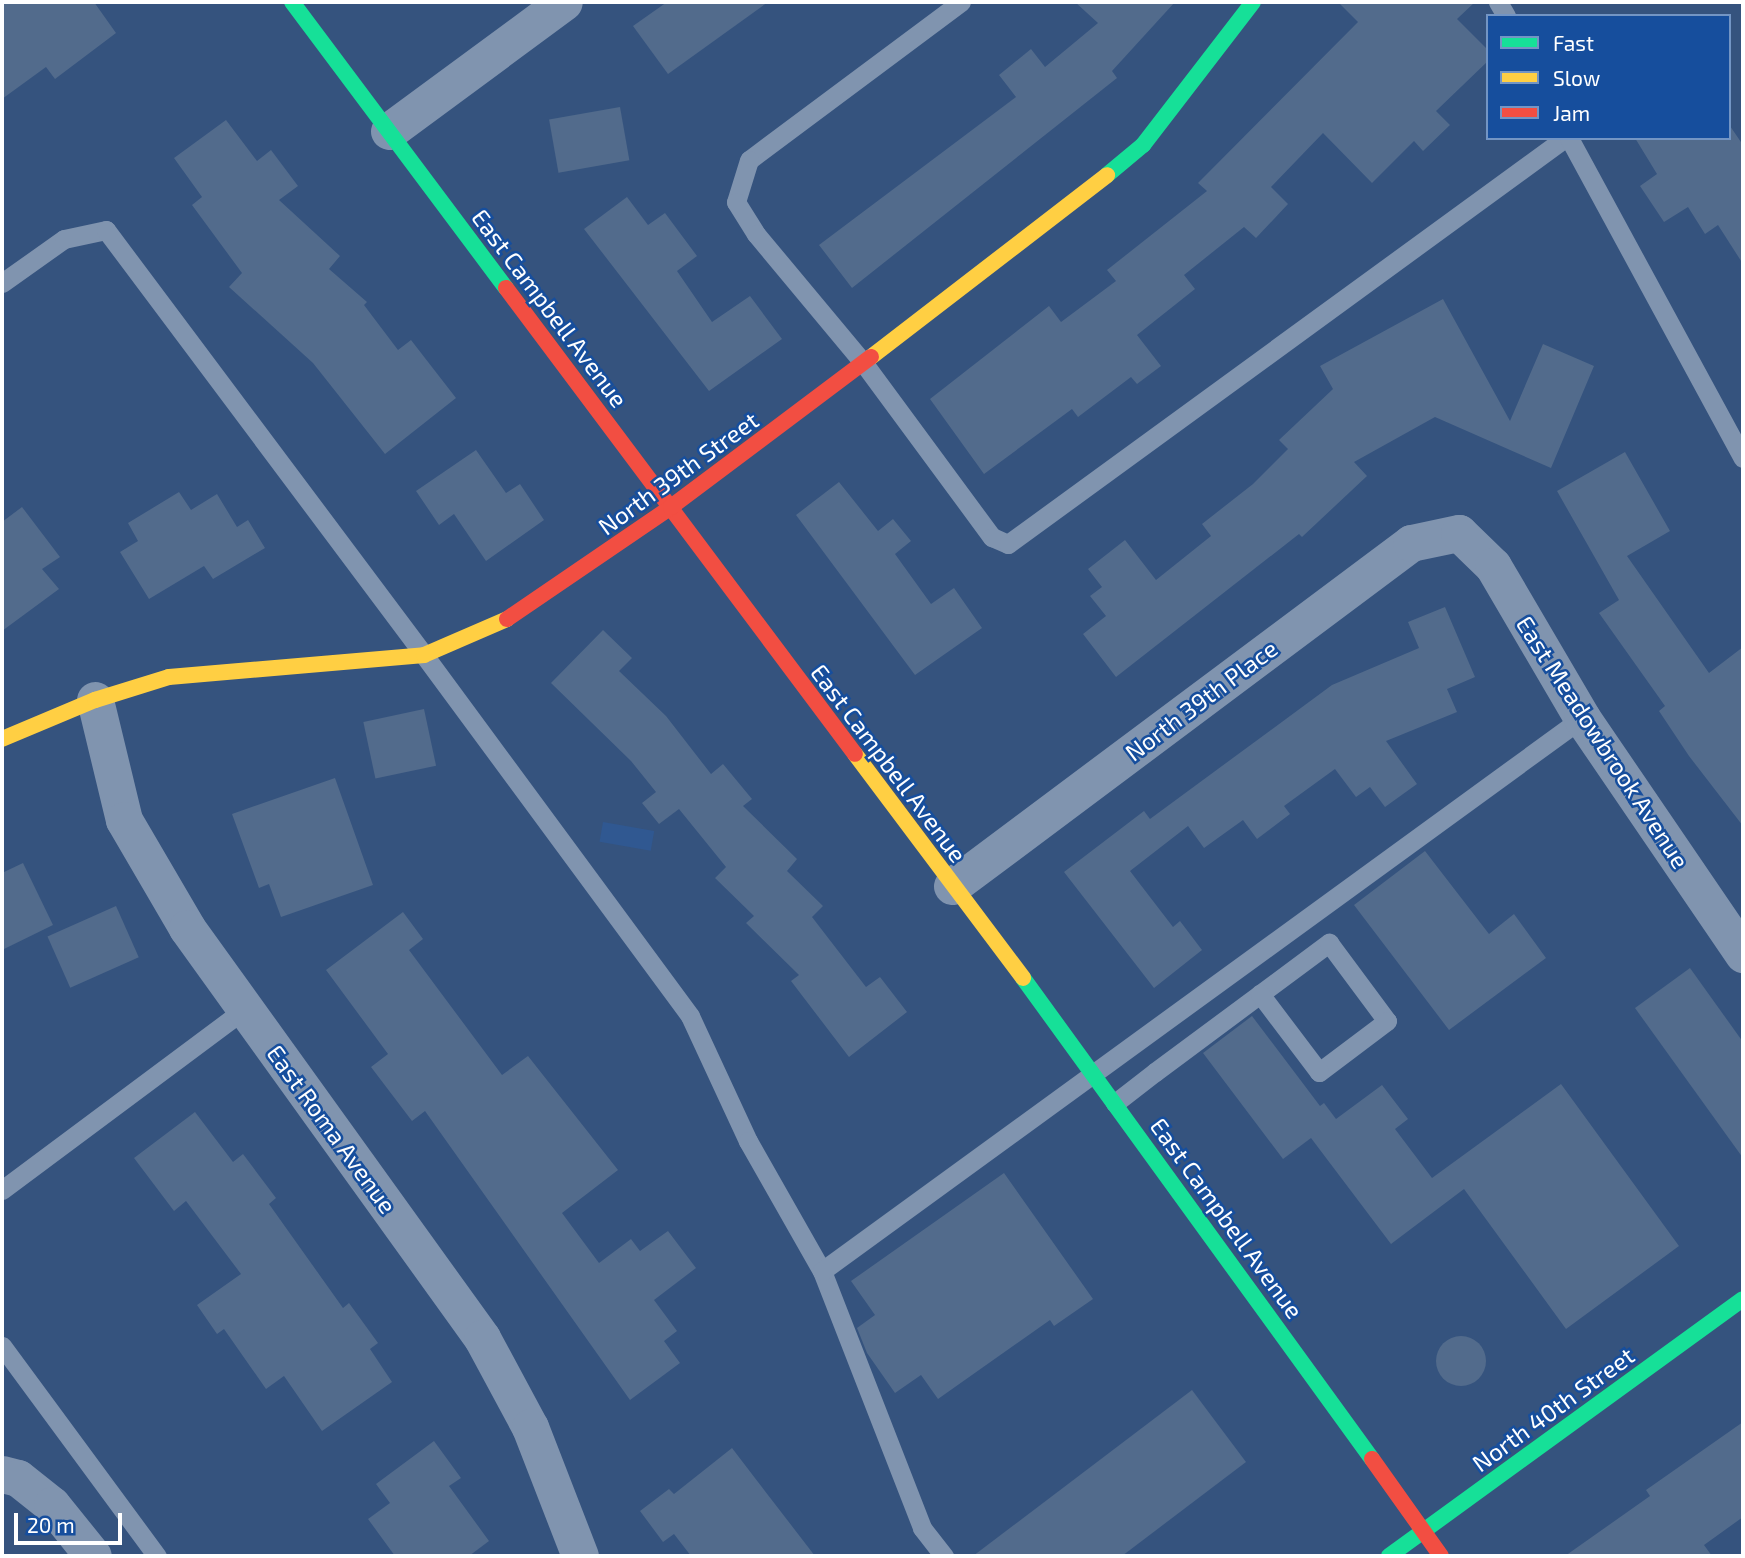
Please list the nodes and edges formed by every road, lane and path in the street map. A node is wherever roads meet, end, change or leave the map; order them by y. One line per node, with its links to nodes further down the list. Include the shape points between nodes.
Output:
1 (292, 2): 5 (street, East Campbell Avenue)
2 (564, 2): 5 (street)
3 (961, 2): 9 (lane, via 749,160 736,202 756,234)
4 (1252, 2): 9 (street, North 39th Street, via 1143,145 1062,214)
5 (388, 131): 11 (street, East Campbell Avenue)
6 (1564, 140): 9 (lane, via 1008,544 992,537)
7 (1568, 140): 10 (lane)
8 (2, 283): 13 (lane, via 64,239 106,230)
9 (865, 365): 11 (street, North 39th Street)
10 (1743, 458)
11 (671, 507): 13 (street, North 39th Street, via 492,629); 17 (street, East Campbell Avenue)
12 (1458, 533): 15 (street, East Meadowbrook Avenue, via 1493,566); 17 (street, North 39th Place, via 1411,543)
13 (424, 655): 14 (street, North 39th Street, via 169,677); 24 (lane, via 690,1016 748,1141)
14 (94, 700): 16 (street, North 39th Street); 20 (street, East Roma Avenue, via 124,820 187,928)
15 (1582, 718): 18 (street, East Meadowbrook Avenue); 21 (lane)
16 (2, 739)
17 (952, 886): 21 (street, East Campbell Avenue)
18 (1743, 954)
19 (1260, 994): 19 (lane, via 1329,943 1387,1021 1319,1072); 22 (lane)
20 (245, 1009): 23 (lane); 31 (street, East Roma Avenue, via 482,1339 530,1427)
21 (1094, 1074): 22 (street, East Campbell Avenue); 24 (lane)
22 (1115, 1103): 28 (street, East Campbell Avenue)
23 (2, 1190)
24 (822, 1271): 32 (lane, via 922,1528)
25 (1742, 1304): 28 (street, North 40th Street)
26 (2, 1346): 30 (lane)
27 (2, 1474): 29 (street, via 18,1478 52,1505)
28 (1424, 1531): 33 (street, North 40th Street); 34 (street, East Campbell Avenue)
29 (93, 1556)
30 (157, 1556)
31 (580, 1556)
32 (944, 1556)
33 (1389, 1556)
34 (1441, 1556)

